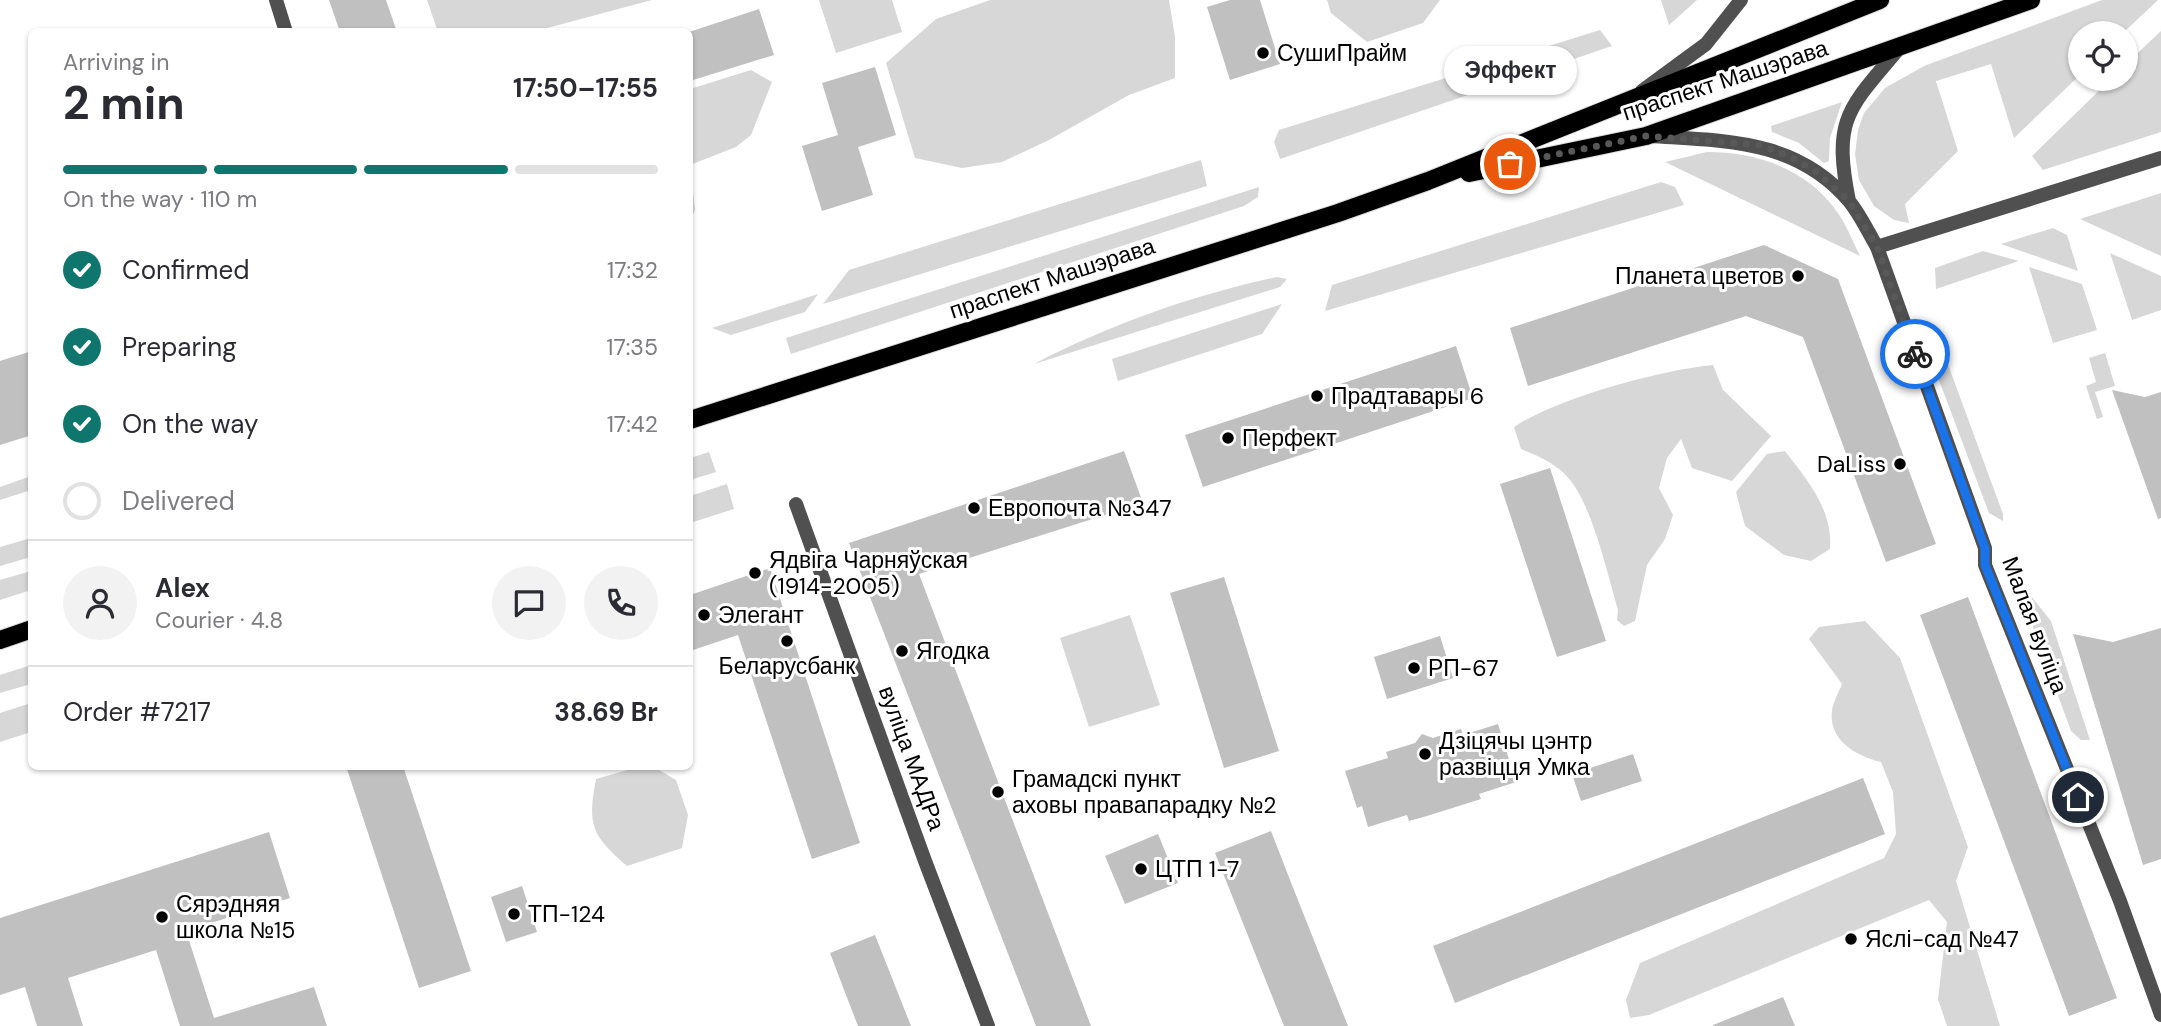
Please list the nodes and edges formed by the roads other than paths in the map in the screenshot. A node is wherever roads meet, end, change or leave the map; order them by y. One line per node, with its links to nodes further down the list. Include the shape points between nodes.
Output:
1 (276, 0): 5 (street)
2 (1741, 0): 7 (street, via 1706,44)
3 (1880, 0): 7 (main road, праспект Машэрава)
4 (2031, 0): 6 (main road, праспект Машэрава)
5 (285, 28)
6 (1901, 46): 8 (main road, праспект Машэрава); 11 (street, via 1852,106 1843,132 1841,160)
7 (1637, 95): 10 (main road, праспект Машэрава)
8 (1646, 136): 10 (main road, праспект Машэрава); 11 (street, via 1760,145 1815,171)
9 (2161, 158): 12 (street)
10 (1428, 181): 13 (main road, праспект Машэрава)
11 (1849, 201): 12 (street, Малая вуліца)
12 (1877, 247): 17 (street, Малая вуліца, via 1985,548 1985,565)
13 (693, 418)
14 (796, 504): 18 (street, вуліца МАДРа)
15 (28, 630): 16 (main road)
16 (0, 639)
17 (2161, 1014)
18 (988, 1026)

